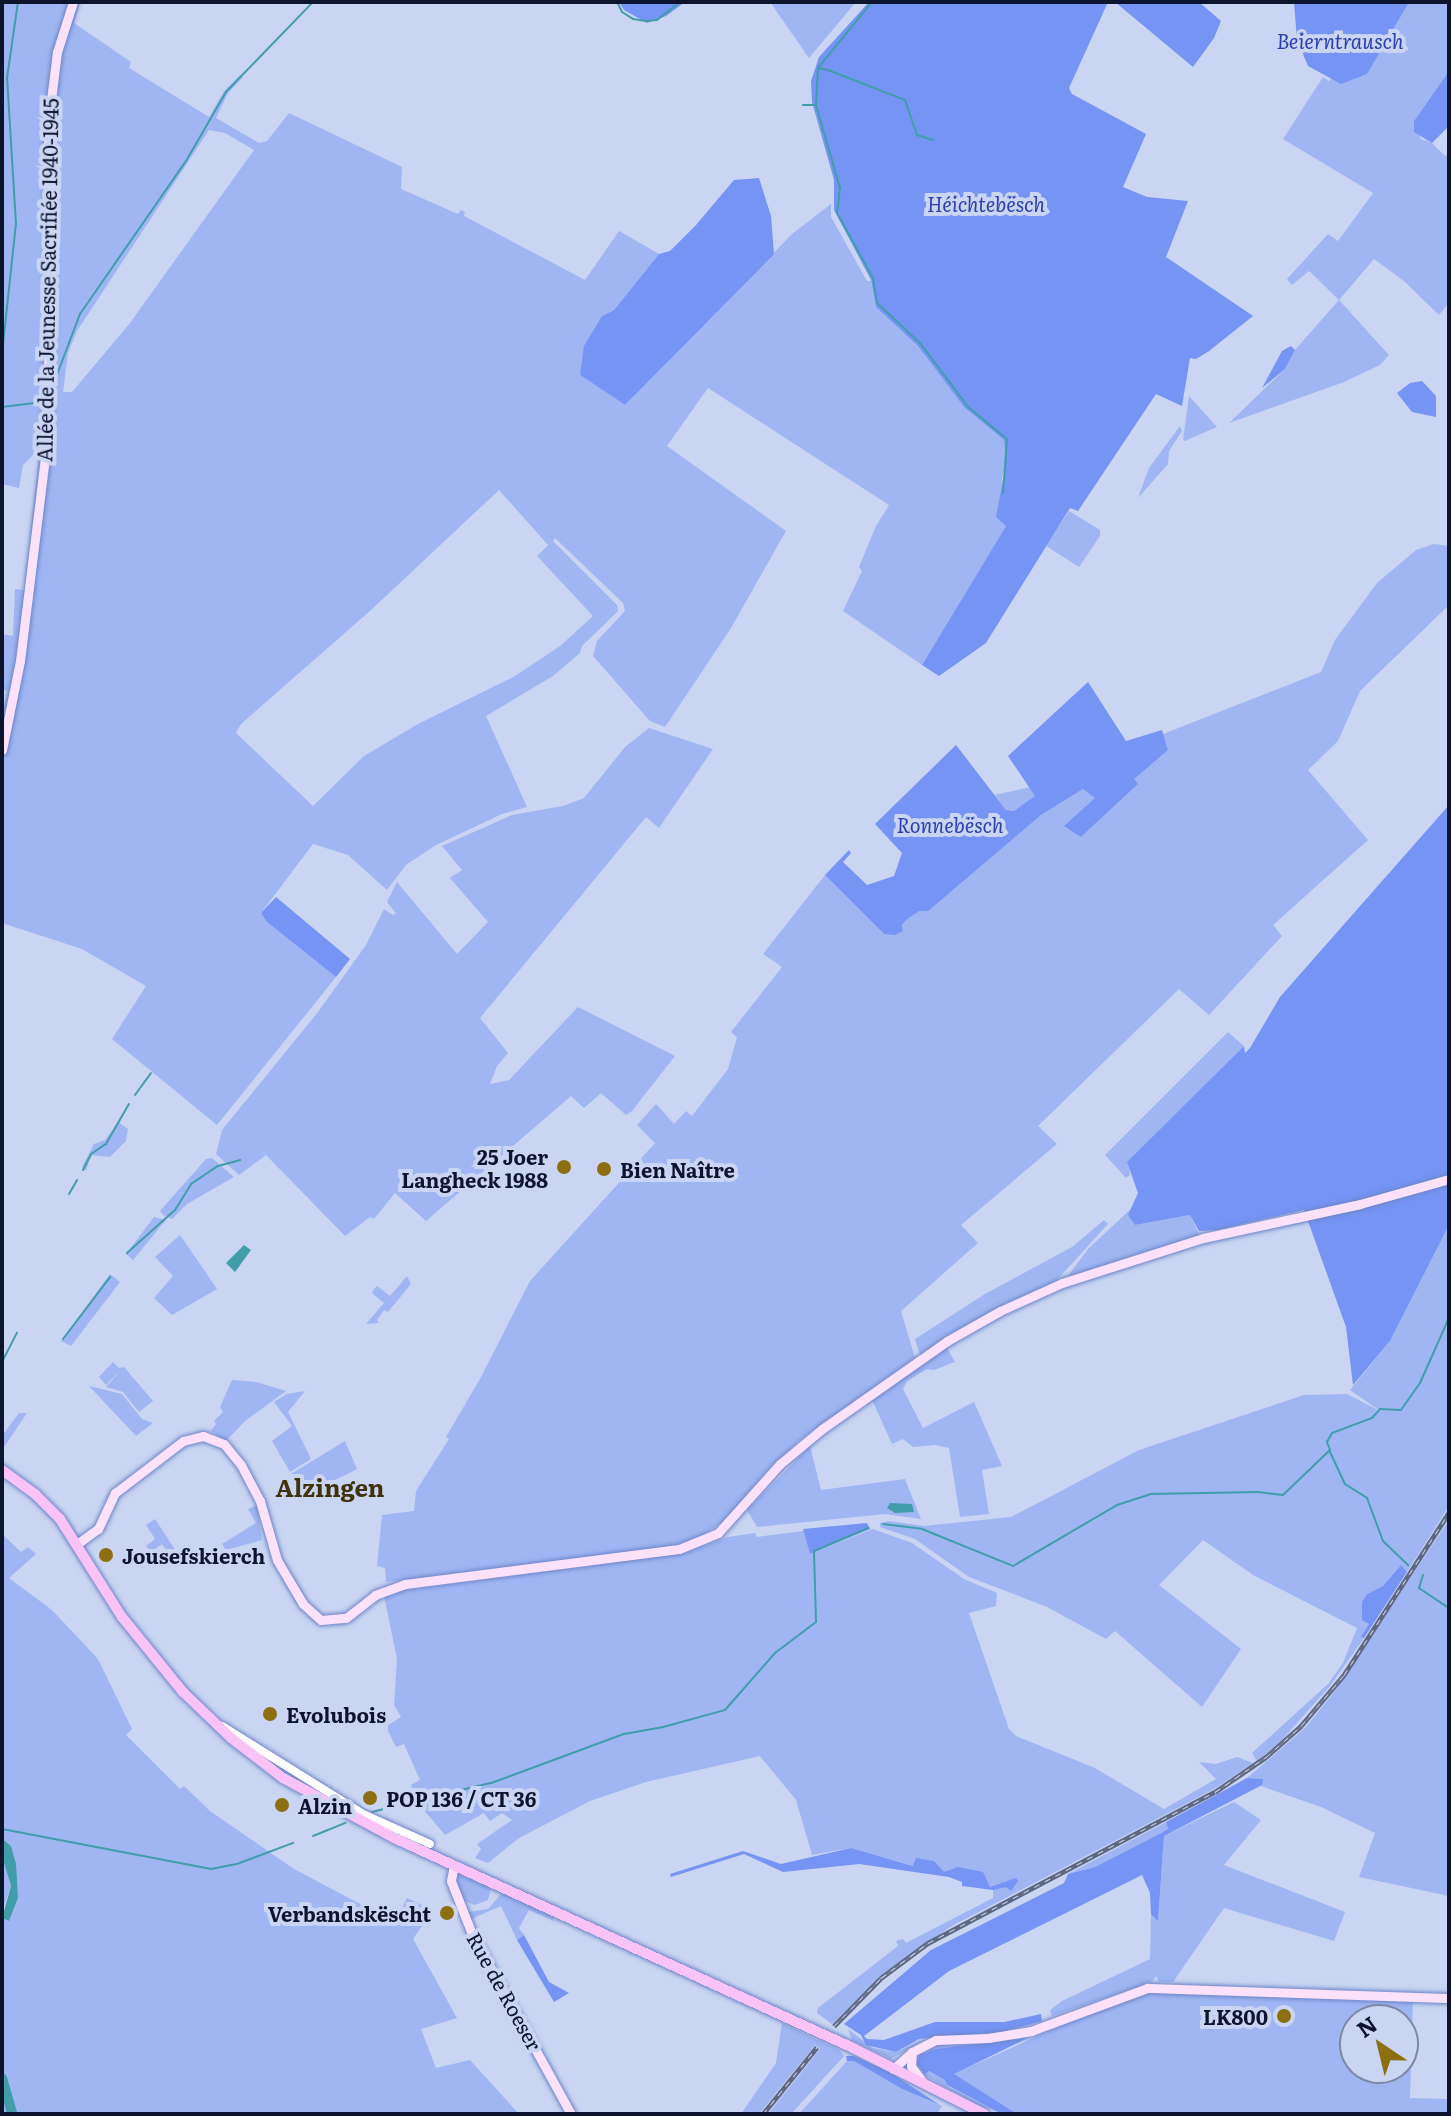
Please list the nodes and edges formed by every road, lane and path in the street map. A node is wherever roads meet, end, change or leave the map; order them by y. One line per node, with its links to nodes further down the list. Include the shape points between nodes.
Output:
1 (73, 2): 2 (main road, Allée de la Jeunesse Sacrifiée 1940-1945, via 57,52 49,112 48,392 37,541)
2 (2, 750)
3 (1449, 1179): 5 (main road, via 1203,1238 1062,1283 1000,1311 947,1341 797,1448 731,1521 704,1541 679,1549 395,1587 346,1618 321,1620 308,1611 277,1560 260,1501 239,1462 224,1444 203,1436 183,1441 115,1493 98,1529)
4 (2, 1470): 5 (main road, via 43,1501)
5 (77, 1544): 6 (main road, via 135,1634)
6 (214, 1723): 7 (street); 8 (main road)
7 (290, 1767): 8 (street); 9 (street, via 365,1815)
8 (283, 1778): 10 (main road)
9 (430, 1844)
10 (454, 1865): 13 (main road); 15 (main road, Rue de Roeser, via 451,1881 472,1934)
11 (1449, 1998): 12 (main road, via 1158,1986 1031,2031 936,2040)
12 (912, 2052): 13 (main road); 14 (main road, via 911,2066)
13 (893, 2069): 14 (main road)
14 (926, 2085): 16 (main road)
15 (571, 2114)
16 (984, 2114)

